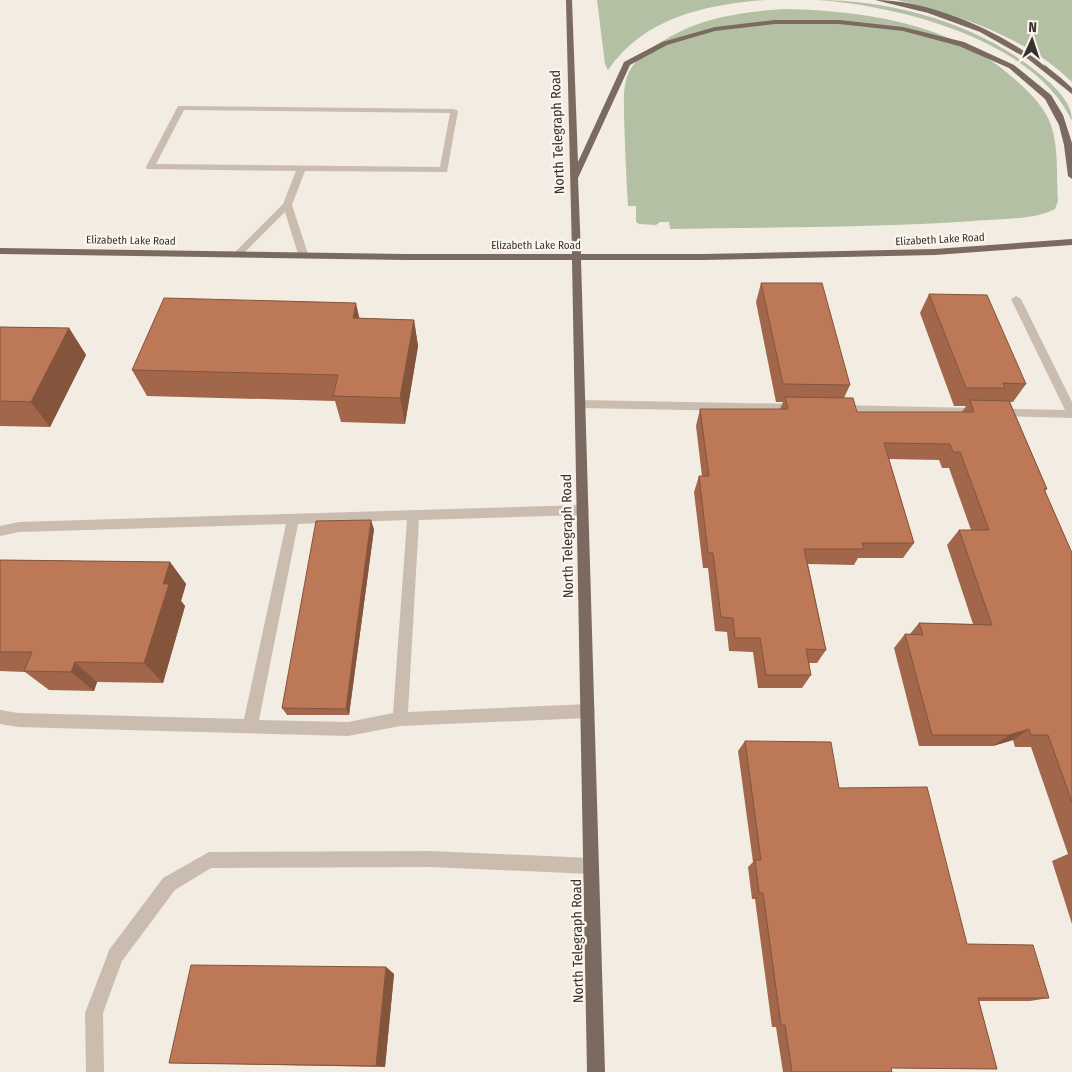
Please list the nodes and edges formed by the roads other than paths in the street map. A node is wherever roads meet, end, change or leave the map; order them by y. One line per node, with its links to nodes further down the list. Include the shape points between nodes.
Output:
1 (569, 0): 8 (main road, North Telegraph Road)
2 (878, 0): 5 (main road, via 932,13 988,34 1037,61)
3 (948, 32): 7 (main road, via 1014,66 1050,99 1064,123)
4 (648, 42): 8 (main road, via 627,64)
5 (1072, 92)
6 (302, 168): 6 (street, via 150,167 181,108 454,111 444,170); 9 (street)
7 (1072, 176)
8 (575, 178): 14 (main road, North Telegraph Road)
9 (287, 205): 12 (street); 13 (street)
10 (1072, 242): 14 (main road, Elizabeth Lake Road, via 900,254)
11 (1, 253): 12 (main road, Elizabeth Lake Road)
12 (238, 254): 13 (main road, Elizabeth Lake Road)
13 (303, 254): 14 (main road, Elizabeth Lake Road)
14 (577, 258): 16 (main road, North Telegraph Road)
15 (1016, 299): 19 (street)
16 (581, 404): 17 (street); 20 (main road, North Telegraph Road)
17 (811, 408)
18 (830, 409): 19 (street)
19 (1072, 413)
20 (583, 510): 21 (street); 24 (main road, North Telegraph Road)
21 (413, 516): 22 (street); 26 (street)
22 (293, 519): 23 (street, via 19,527); 27 (street)
23 (0, 531)
24 (588, 710): 26 (street); 28 (main road, North Telegraph Road)
25 (0, 717): 27 (street)
26 (400, 719): 27 (street, via 348,729)
27 (250, 727)
28 (591, 866): 29 (street, via 431,859 209,860 169,884 115,956 94,1013); 30 (main road, North Telegraph Road)
29 (95, 1072)
30 (596, 1072)

